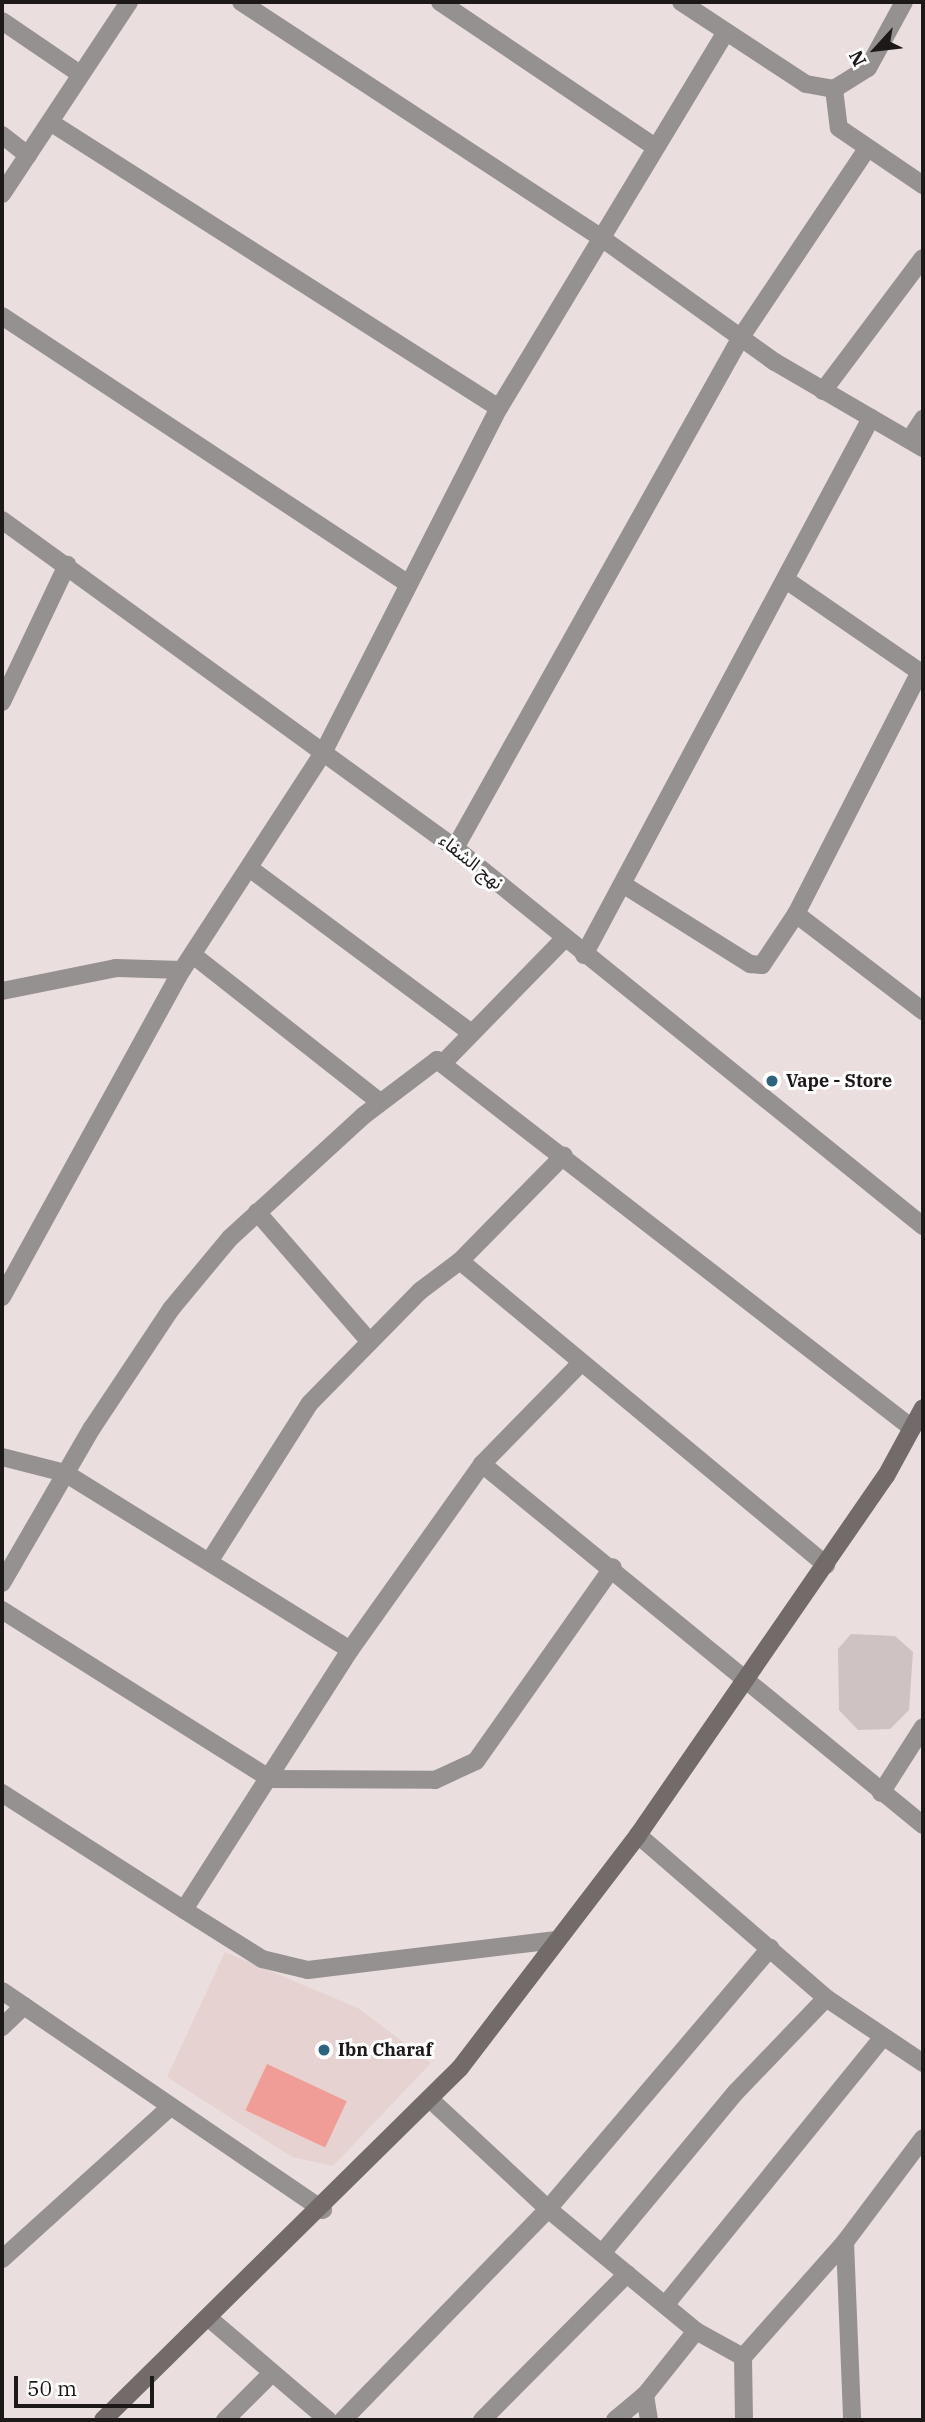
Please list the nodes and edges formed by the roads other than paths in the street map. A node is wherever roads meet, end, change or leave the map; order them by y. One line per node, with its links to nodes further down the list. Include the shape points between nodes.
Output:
1 (129, 2): 8 (street)
2 (241, 2): 17 (street)
3 (440, 2): 12 (street)
4 (681, 2): 7 (street)
5 (904, 2): 9 (street, via 868,68)
6 (2, 21): 8 (street)
7 (726, 32): 9 (street, via 806,85); 12 (street)
8 (80, 74): 10 (street)
9 (834, 89): 13 (street, via 839,128)
10 (50, 122): 14 (street); 22 (street)
11 (2, 135): 14 (street)
12 (655, 147): 17 (street)
13 (866, 150): 15 (street); 20 (street)
14 (28, 155): 16 (street)
15 (923, 185)
16 (2, 194)
17 (603, 239): 20 (street); 22 (street)
18 (923, 258): 21 (street)
19 (2, 316): 28 (street)
20 (741, 337): 21 (street); 33 (street)
21 (823, 391): 23 (street)
22 (499, 408): 28 (street)
23 (872, 418): 25 (street); 29 (street)
24 (923, 419): 25 (street)
25 (917, 444)
26 (2, 520): 27 (street, نهج الشفاء)
27 (67, 565): 31 (street); 32 (street, نهج الشفاء)
28 (405, 582): 32 (street)
29 (789, 582): 30 (street); 35 (street)
30 (922, 673): 36 (street)
31 (2, 702)
32 (324, 751): 33 (street, نهج الشفاء); 34 (street)
33 (455, 848): 37 (street, نهج الشفاء)
34 (251, 870): 39 (street); 42 (street)
35 (624, 886): 36 (street, via 750,964 772,957); 38 (street)
36 (796, 914): 41 (street)
37 (565, 938): 38 (street, نهج الشفاء); 42 (street)
38 (584, 955): 47 (street, نهج الشفاء)
39 (187, 963): 40 (street, via 116,968); 44 (street); 49 (street)
40 (2, 990)
41 (923, 1011)
42 (470, 1032): 43 (street)
43 (445, 1061): 44 (street, via 421,1068); 45 (street)
44 (380, 1102): 46 (street)
45 (564, 1155): 48 (street); 53 (street)
46 (257, 1212): 50 (street); 56 (street, via 171,1308)
47 (921, 1218)
48 (460, 1261): 50 (street); 51 (street)
49 (2, 1297)
50 (369, 1341): 57 (street, via 310,1404)
51 (580, 1363): 55 (street); 58 (street)
52 (923, 1408): 53 (street)
53 (912, 1428): 58 (street)
54 (2, 1457): 56 (street)
55 (482, 1464): 59 (street); 62 (street)
56 (65, 1473): 57 (street); 60 (street)
57 (209, 1562): 62 (street)
58 (826, 1565): 63 (street)
59 (613, 1567): 63 (street); 65 (street, via 476,1761 457,1775)
60 (2, 1583)
61 (2, 1610): 65 (street)
62 (350, 1650): 65 (street)
63 (745, 1675): 67 (street); 69 (street)
64 (923, 1727): 67 (street)
65 (270, 1779): 70 (street)
66 (2, 1793): 70 (street)
67 (881, 1793): 68 (street)
68 (923, 1825)
69 (638, 1835): 71 (street); 72 (street)
70 (184, 1910): 71 (street, via 262,1959 308,1970)
71 (556, 1940): 79 (street)
72 (770, 1948): 74 (street); 82 (street)
73 (2, 1991): 75 (street)
74 (826, 1998): 77 (street); 85 (street, via 736,2092)
75 (24, 2006): 76 (street); 80 (street)
76 (2, 2027)
77 (883, 2037): 78 (street); 88 (street)
78 (923, 2063)
79 (433, 2102): 82 (street); 83 (street)
80 (168, 2109): 83 (street); 86 (street)
81 (923, 2138): 84 (street)
82 (548, 2209): 85 (street); 97 (street)
83 (323, 2210): 89 (street)
84 (845, 2242): 91 (street); 102 (street)
85 (603, 2252): 87 (street)
86 (2, 2259)
87 (627, 2274): 88 (street); 98 (street)
88 (666, 2304): 90 (street)
89 (211, 2320): 92 (street); 94 (street)
90 (696, 2331): 91 (street); 93 (street)
91 (743, 2357): 101 (street)
92 (272, 2373): 95 (street); 96 (street)
93 (645, 2395): 99 (street); 100 (street)
94 (103, 2420)
95 (225, 2420)
96 (328, 2420)
97 (343, 2420)
98 (482, 2420)
99 (615, 2420)
100 (649, 2420)
101 (744, 2420)
102 (852, 2420)

